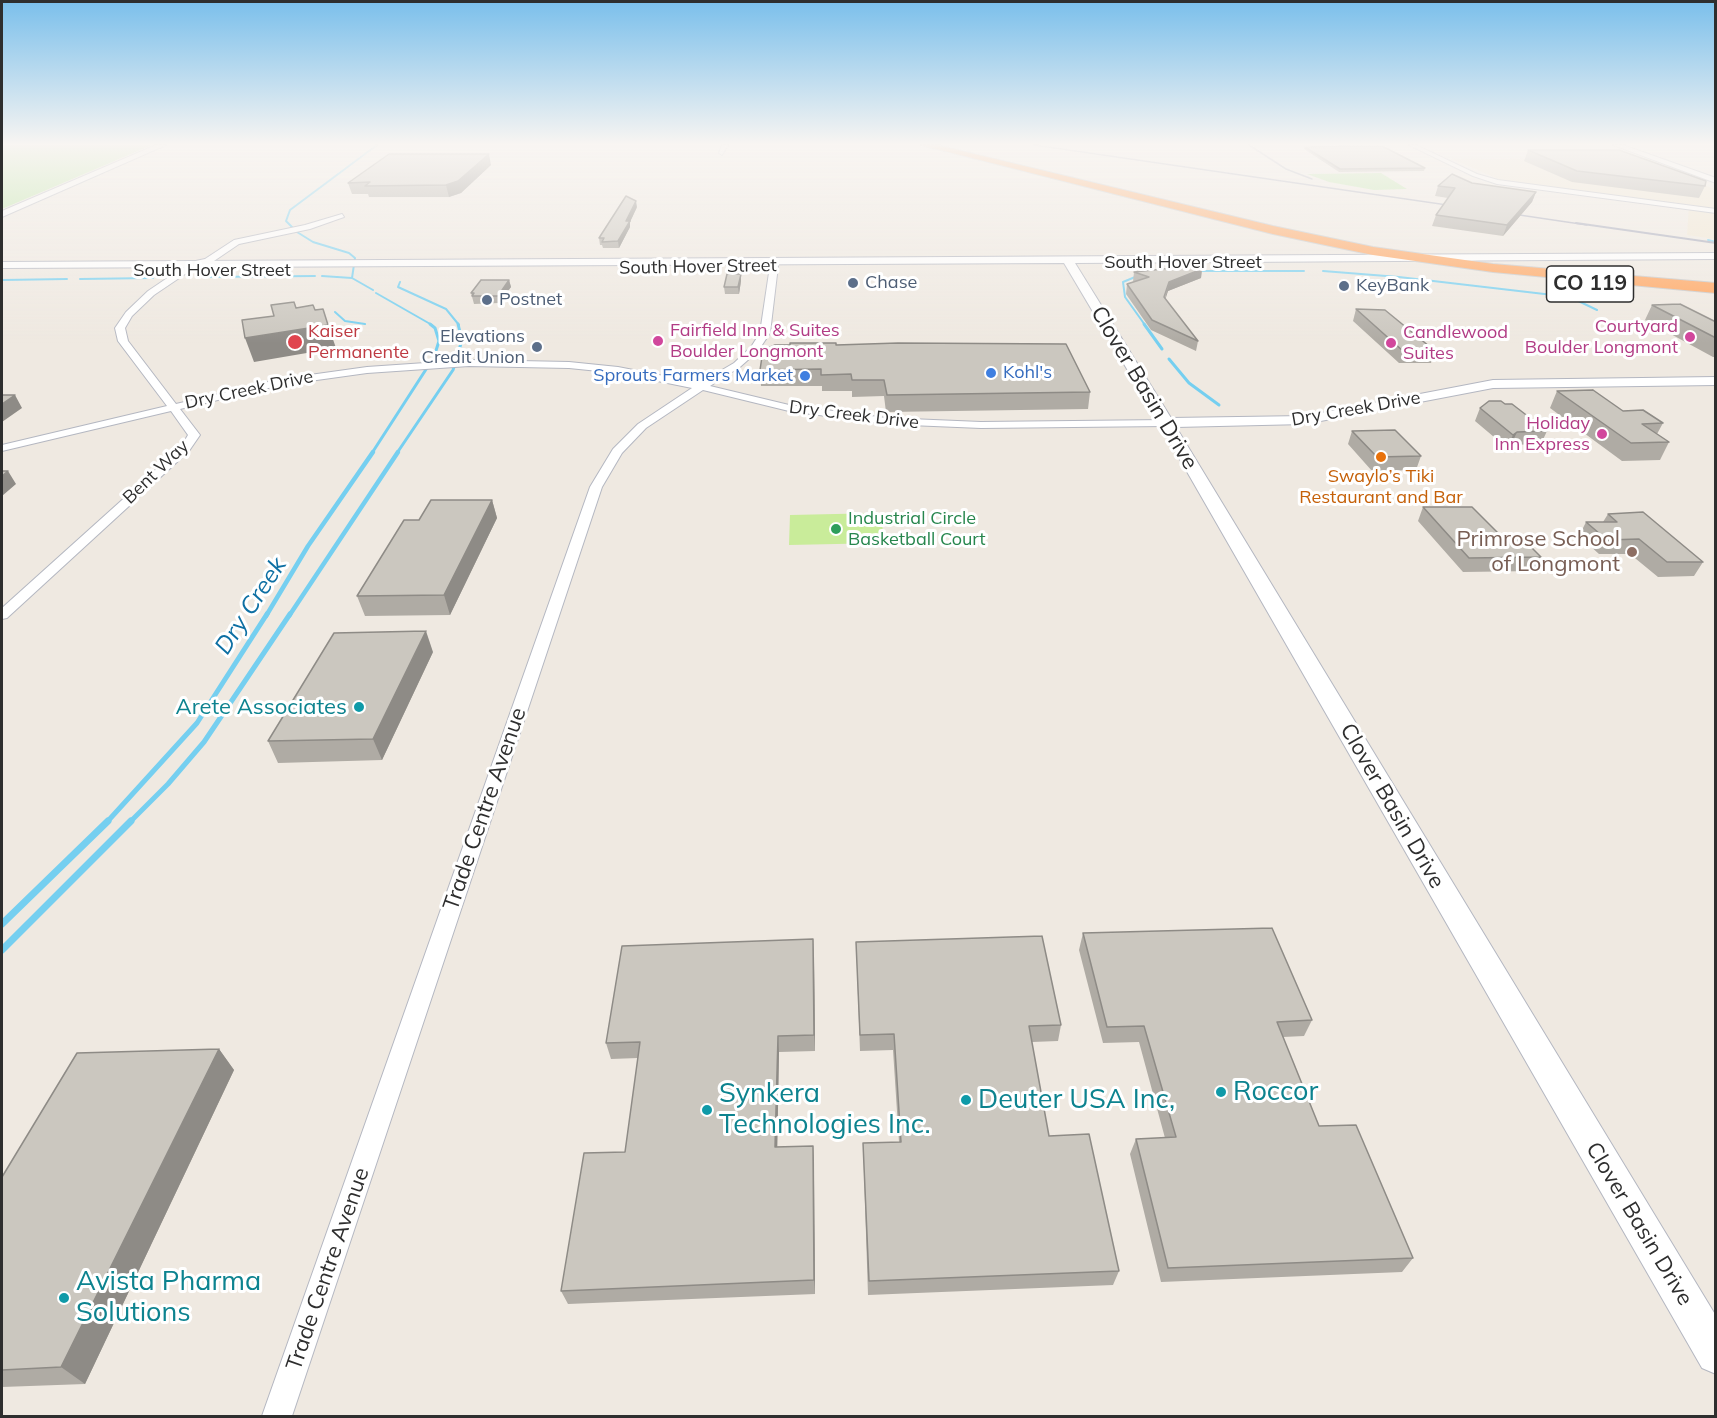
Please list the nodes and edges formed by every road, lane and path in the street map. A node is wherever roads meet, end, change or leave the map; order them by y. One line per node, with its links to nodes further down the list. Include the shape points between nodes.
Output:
1 (1176, 211): 8 (highway, CO 119)
2 (1197, 211): 9 (highway, CO 119)
3 (6, 213): 6 (main road, via 12,214)
4 (331, 215): 7 (street, Bent Way)
5 (342, 216): 7 (street, Bent Way)
6 (2, 219)
7 (305, 226): 20 (street, Bent Way, via 243,239 208,261)
8 (1288, 239): 11 (highway, via 1301,250); 15 (highway, CO 119)
9 (1345, 245): 13 (highway, CO 119); 14 (highway)
10 (1716, 256): 12 (main road, South Hover Street)
11 (1290, 257): 15 (main road, South Hover Street); 16 (main road, South Hover Street)
12 (1553, 257): 14 (main road, South Hover Street); 23 (highway, via 1521,263)
13 (1420, 258): 14 (main road, South Hover Street); 15 (main road, South Hover Street); 23 (highway, CO 119)
14 (1530, 258)
15 (1393, 259): 17 (main road, South Hover Street); 22 (highway, CO 119)
16 (1068, 261): 17 (main road, South Hover Street); 18 (main road, South Hover Street); 29 (main road, Clover Basin Drive)
17 (1336, 261): 22 (highway)
18 (774, 263): 20 (main road, South Hover Street); 27 (street, Trade Centre Avenue, via 761,340 742,362)
19 (2, 265): 20 (main road, South Hover Street)
20 (190, 267): 21 (main road, South Hover Street); 28 (street, Bent Way, via 147,296 120,328 123,341)
21 (2, 272)
22 (1488, 274): 25 (highway, CO 119)
23 (1554, 274): 24 (highway, CO 119)
24 (1716, 288)
25 (1716, 294)
26 (1716, 381): 29 (main road, Dry Creek Drive, via 1493,384 1305,420)
27 (702, 387): 28 (street, Dry Creek Drive, via 594,367 513,362 437,364 288,380); 29 (street, Dry Creek Drive, via 789,408 886,421 970,425); 33 (street, Trade Centre Avenue, via 635,432 612,458 596,487)
28 (172, 406): 30 (street, Dry Creek Drive); 31 (street, Bent Way, via 194,435 185,449)
29 (1166, 423): 32 (main road, Clover Basin Drive)
30 (2, 448)
31 (2, 615)
32 (1716, 1354)
33 (278, 1416)

